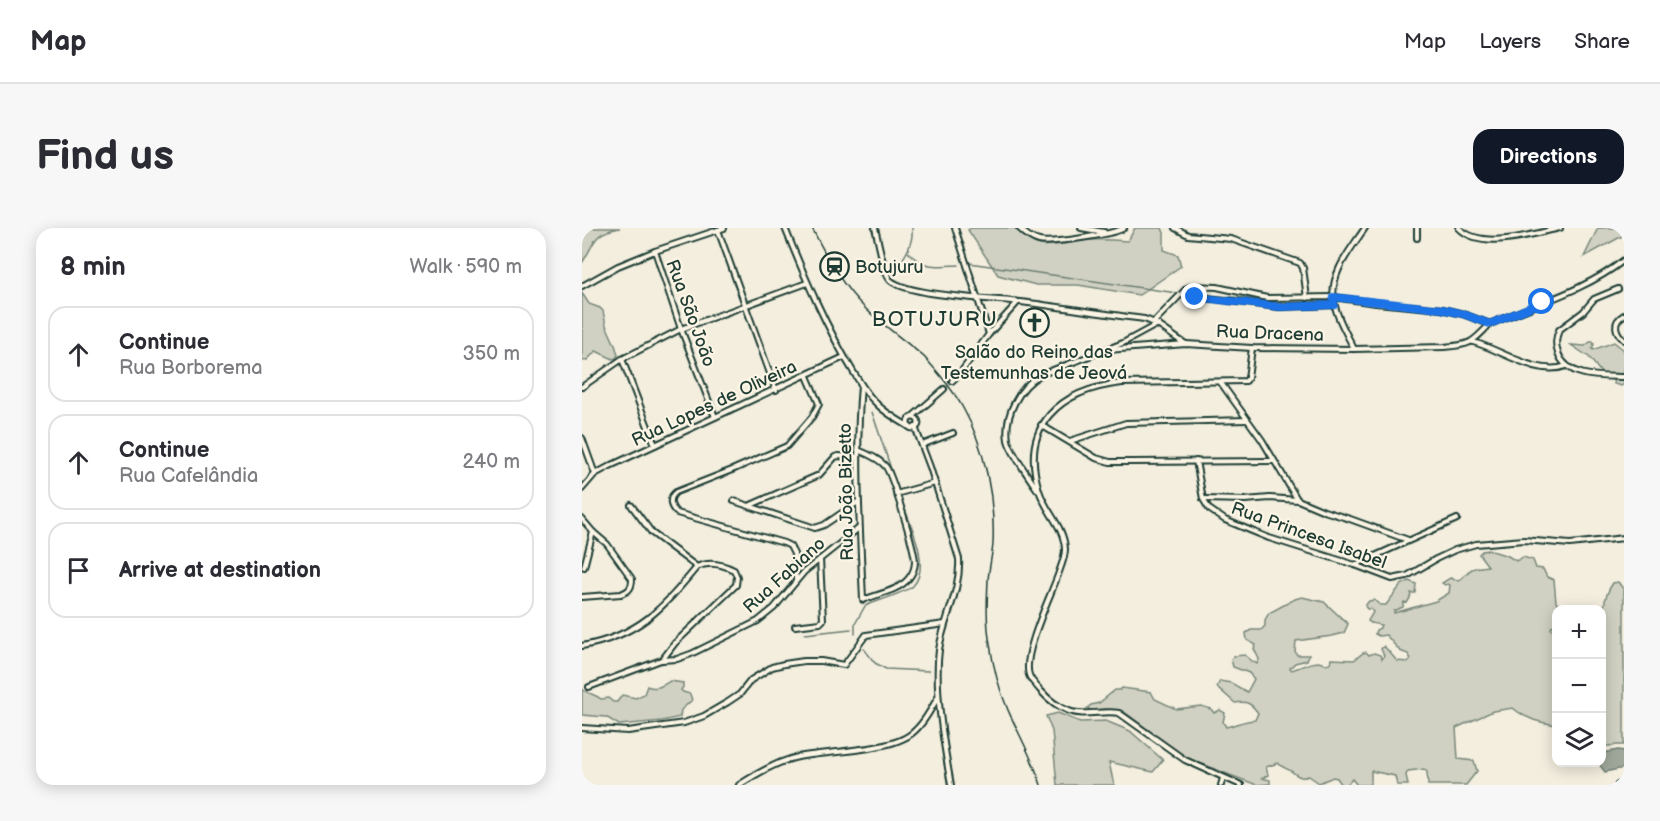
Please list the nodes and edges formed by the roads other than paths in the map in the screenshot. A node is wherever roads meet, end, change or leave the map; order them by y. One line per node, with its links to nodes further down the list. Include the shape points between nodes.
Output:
1 (724, 228): 13 (street)
2 (785, 228): 18 (street)
3 (875, 228): 22 (street, via 886,276 896,285 916,291)
4 (955, 228): 22 (street)
5 (1019, 228): 14 (street, via 1042,242)
6 (1081, 228): 14 (street)
7 (1124, 228): 14 (street)
8 (1175, 228): 24 (street, via 1188,235 1231,239 1300,263)
9 (1365, 228): 23 (street, via 1338,272)
10 (1417, 228): 15 (street)
11 (1459, 228): 12 (street, via 1471,236 1510,239)
12 (1560, 228)
13 (718, 230): 16 (street); 26 (street)
14 (1107, 233)
15 (1417, 238)
16 (655, 251): 19 (street); 31 (street, Rua São João)
17 (1624, 260): 30 (street, via 1590,283)
18 (807, 283): 26 (street); 41 (street)
19 (582, 286)
20 (1618, 289): 43 (street, via 1594,298 1559,330 1557,348)
21 (1182, 295): 24 (street, via 1195,286 1264,298); 27 (street, via 1280,307); 29 (street)
22 (977, 297): 25 (street); 32 (street)
23 (1333, 297): 24 (street); 27 (street); 30 (street, via 1449,310)
24 (1307, 298)
25 (1018, 302): 29 (street); 32 (street)
26 (746, 305): 31 (street); 51 (street)
27 (1334, 305): 39 (street)
28 (1624, 315): 34 (street, via 1616,328)
29 (1156, 323): 36 (street); 40 (street)
30 (1490, 324): 33 (street)
31 (681, 329): 42 (street); 52 (street, Rua São João)
32 (989, 334): 46 (street)
33 (1480, 335): 35 (street); 37 (street)
34 (1624, 340)
35 (1472, 342): 37 (street); 39 (street, Rua Dracena, via 1444,347)
36 (1186, 344): 38 (street, Rua Dracena); 40 (street, Rua Dracena)
37 (1483, 345): 43 (street, via 1547,369)
38 (1252, 348): 39 (street, Rua Dracena); 47 (street, via 1247,381)
39 (1354, 349)
40 (1107, 350): 71 (street, via 1040,375 1018,397 1011,413 1008,441)
41 (844, 357): 44 (street, Rua Lopes de Oliveira); 48 (street)
42 (622, 359): 49 (street); 62 (street)
43 (1566, 366): 45 (street, via 1587,375)
44 (807, 376): 51 (street, Rua Lopes de Oliveira); 89 (street, via 819,404 790,443 676,492 671,499 677,513 790,546)
45 (1624, 377)
46 (952, 381)
47 (1221, 383): 55 (street); 56 (street, via 1108,385 1059,406)
48 (861, 384): 53 (street, via 876,404); 64 (street, Rua João Bizetto)
49 (582, 387)
50 (944, 389): 54 (street)
51 (776, 390): 52 (street, Rua Lopes de Oliveira)
52 (716, 417): 62 (street, Rua Lopes de Oliveira)
53 (895, 418): 54 (street); 57 (street)
54 (913, 418): 57 (street, via 908,422); 58 (street, via 918,424)
55 (1247, 420): 61 (street, via 1126,423); 67 (street)
56 (1041, 426): 61 (street); 71 (street, via 1034,449)
57 (910, 427): 58 (street)
58 (915, 427): 63 (street)
59 (953, 433): 63 (street)
60 (582, 438): 68 (street)
61 (1070, 441): 66 (street, via 1106,461)
62 (655, 445): 68 (street, Rua Lopes de Oliveira)
63 (922, 445): 69 (street)
64 (858, 450): 65 (street, Rua João Bizetto); 72 (street, via 885,466)
65 (857, 458): 76 (street, Rua João Bizetto); 77 (street, via 837,456 815,478)
66 (1196, 461): 67 (street); 73 (street)
67 (1274, 461): 74 (street)
68 (596, 474): 70 (street, Rua Lopes de Oliveira)
69 (935, 483): 72 (street); 91 (street, via 959,559 957,583)
70 (582, 489)
71 (1039, 492): 98 (street, via 1062,535 1065,553 1030,647 1030,678 1045,696 1063,708 1074,712 1119,713 1185,760)
72 (896, 494): 81 (street, Rua João Bizetto, via 915,558 914,570 898,587 863,600)
73 (1203, 499): 74 (street); 86 (street, Rua Princesa Isabel, via 1214,513 1248,530)
74 (1298, 500): 84 (street)
75 (734, 501): 77 (street)
76 (859, 501): 77 (street, via 815,528); 81 (street, Rua João Bizetto)
77 (750, 505)
78 (631, 506): 88 (street, via 652,533)
79 (582, 519): 82 (street)
80 (1457, 519): 84 (street)
81 (860, 527): 85 (street, Rua Fabiano)
82 (593, 532): 87 (street); 90 (street, via 607,544 632,582 628,591 621,594)
83 (1624, 538): 86 (street, Rua Princesa Isabel, via 1576,544 1524,540 1476,544 1455,550 1397,579)
84 (1408, 540): 86 (street)
85 (820, 559): 89 (street, Rua Fabiano); 92 (street, via 823,620)
86 (1355, 565)
87 (584, 567)
88 (697, 567): 93 (street, via 658,610 631,631); 94 (street, via 708,563 729,568 735,572 736,585)
89 (796, 580): 94 (street, Rua Fabiano, via 758,621 691,654)
90 (582, 597)
91 (945, 624): 96 (street, via 939,649); 97 (street, via 866,635 844,665 810,661 771,668 728,702 684,723 628,731)
92 (795, 626)
93 (582, 646)
94 (661, 660): 95 (street, Rua Fabiano)
95 (589, 687)
96 (939, 696): 100 (street, via 916,730 903,740 798,757); 101 (street)
97 (582, 728)
98 (1223, 777): 102 (street); 103 (street)
99 (1624, 783): 104 (street)
100 (739, 785)
101 (951, 785)
102 (1221, 785)
103 (1241, 785)
104 (1618, 785)

